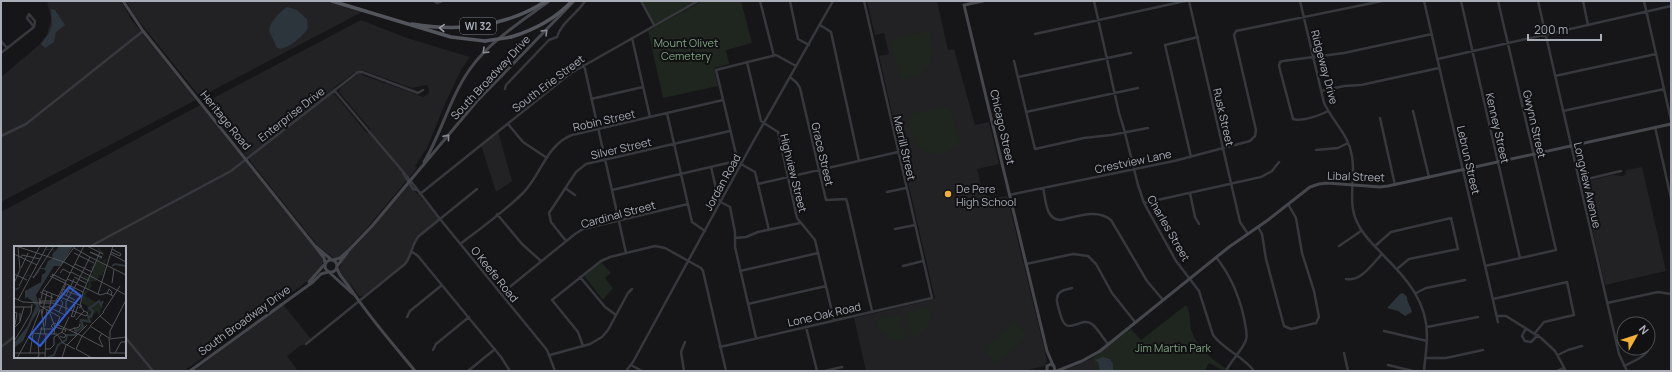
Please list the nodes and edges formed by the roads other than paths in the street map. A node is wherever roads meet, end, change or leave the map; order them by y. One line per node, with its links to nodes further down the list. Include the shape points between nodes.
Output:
1 (332, 1): 33 (main road, WI 32)
2 (434, 1): 27 (street)
3 (546, 1): 33 (main road, WI 32, one-way to 33, via 512,17 476,26 442,28)
4 (549, 1): 106 (main road, South Broadway Drive, one-way to 106, via 488,49 470,68)
5 (573, 1): 33 (main road, WI 32, bridge, via 544,23 525,32 485,41 451,38); 106 (main road, South Broadway Drive, one-way to 5, via 477,101)
6 (585, 1): 66 (street, via 559,32 557,38 550,40 506,85)
7 (641, 1): 36 (street)
8 (698, 1): 36 (street, South Erie Street)
9 (760, 1): 52 (street)
10 (790, 1): 46 (street, via 798,39)
11 (833, 1): 34 (street, Jordan Road)
12 (864, 1): 96 (street, Merrill Street)
13 (963, 1): 28 (street, Chicago Street)
14 (983, 1): 28 (main road)
15 (1094, 1): 32 (street, Charles Street)
16 (1185, 1): 32 (street)
17 (1189, 1): 42 (street, Rusk Street)
18 (1300, 1): 31 (street, Ridgeway Drive)
19 (1382, 1): 31 (street)
20 (1424, 1): 40 (street, Lebrun Street)
21 (1461, 1): 48 (street, Kenney Street)
22 (1498, 1): 45 (street, Gwynn Street)
23 (1538, 1): 41 (street, Longview Avenue)
24 (1583, 1): 35 (street)
25 (1644, 1): 30 (street)
26 (124, 2): 38 (main road, Heritage Road)
27 (440, 2)
28 (964, 5): 130 (main road, Chicago Street)
29 (1671, 6): 30 (street)
30 (1647, 11): 35 (street); 51 (street)
31 (1304, 18): 53 (street, Ridgeway Drive); 94 (street, Crestview Lane, via 1238,30 1234,35 1256,134 1248,142)
32 (1098, 20): 39 (street); 54 (street, Charles Street)
33 (405, 23)
34 (820, 25): 46 (street, Jordan Road); 102 (street, via 830,32)
35 (1588, 25): 41 (street)
36 (654, 26): 43 (street, South Erie Street)
37 (34, 27): 47 (street)
38 (143, 31): 90 (street, via 26,124); 100 (main road, Heritage Road)
39 (1035, 34)
40 (1432, 34): 53 (street); 55 (street, Lebrun Street)
41 (1546, 35): 45 (street); 61 (street, Longview Avenue)
42 (1198, 37): 94 (street, Rusk Street); 98 (street, via 1165,45)
43 (632, 38): 58 (street, South Erie Street); 64 (street)
44 (1, 41): 47 (street)
45 (1508, 43): 48 (street); 97 (street, Gwynn Street)
46 (809, 44): 59 (street, Jordan Road)
47 (7, 48): 49 (street)
48 (1472, 51): 55 (street); 104 (street, Kenney Street)
49 (1, 53)
50 (1131, 53): 54 (street)
51 (1656, 54): 61 (street); 67 (street)
52 (774, 56): 57 (street); 59 (street)
53 (1313, 57): 70 (street, Ridgeway Drive); 74 (street, via 1282,61 1279,66 1289,109 1295,120 1321,115)
54 (1107, 58): 63 (street); 71 (street, Charles Street)
55 (1437, 59): 60 (street, Lebrun Street)
56 (1014, 61): 63 (street)
57 (747, 62): 73 (street, via 716,70); 83 (street, via 761,121)
58 (584, 65): 72 (street); 82 (street, South Erie Street)
59 (796, 66): 62 (street, Jordan Road)
60 (1439, 68): 70 (street); 110 (street, Lebrun Street)
61 (1555, 76): 76 (street, Longview Avenue)
62 (790, 77): 83 (street, Jordan Road); 109 (street, Grace Street, via 800,88)
63 (1018, 77): 77 (street)
64 (643, 87): 72 (street); 79 (street)
65 (1138, 88): 71 (street)
66 (506, 89)
67 (1664, 89): 76 (street); 81 (street)
68 (334, 90): 69 (street, Enterprise Drive, via 354,74 362,72 418,93); 100 (street, Enterprise Drive); 116 (street, O Keefe Road)
69 (423, 90)
70 (1321, 91): 74 (street, Ridgeway Drive)
71 (1114, 93): 77 (street); 89 (street, Charles Street)
72 (591, 99): 87 (street)
73 (723, 100): 78 (street, Robin Street); 88 (street)
74 (1328, 111): 91 (street, Ridgeway Drive)
75 (1414, 111): 114 (street)
76 (1563, 111): 93 (street, Longview Avenue)
77 (1026, 112): 89 (street, via 1035,149)
78 (667, 113): 79 (street, Robin Street); 92 (street)
79 (650, 117): 87 (street, Robin Street)
80 (1380, 118): 120 (street)
81 (1671, 120)
82 (508, 124): 99 (street, via 523,142); 128 (street, South Erie Street)
83 (764, 124): 105 (street, Jordan Road); 113 (street, Highview Street, via 778,132)
84 (1671, 124): 85 (main road, Libal Street)
85 (1655, 127): 93 (main road, Libal Street); 131 (street)
86 (1148, 128): 89 (street)
87 (598, 129): 99 (street, Robin Street, via 564,139); 101 (street)
88 (730, 131): 92 (street, Silver Street); 105 (street)
89 (1125, 132): 108 (street, Charles Street)
90 (1, 136)
91 (1348, 143): 95 (street, via 1338,148); 119 (street, Ridgeway Drive, via 1353,163)
92 (674, 144): 101 (street, Silver Street); 112 (street)
93 (1571, 146): 97 (main road, Libal Street); 115 (street, Longview Avenue)
94 (1223, 148): 98 (street, Crestview Lane); 118 (street, Rusk Street)
95 (1316, 150)
96 (898, 152): 102 (street); 122 (street, Merrill Street)
97 (1534, 154): 104 (main road, Libal Street); 161 (street, Gwynn Street, via 1556,250)
98 (1191, 156): 108 (street, Crestview Lane)
99 (546, 158): 136 (street, Robin Street, via 526,190)
100 (246, 160): 151 (main road, Heritage Road); 152 (street, Enterprise Drive, via 224,175)
101 (605, 160): 121 (street, Silver Street, via 581,167); 125 (street)
102 (859, 161): 109 (street)
103 (1279, 162): 118 (street, via 1265,176)
104 (1498, 162): 110 (main road, Libal Street); 161 (street, Kenney Street)
105 (741, 164): 107 (street, via 736,161); 117 (street, via 755,172); 132 (street, Jordan Road)
106 (422, 167): 116 (main road, South Broadway Drive)
107 (711, 167): 112 (street); 132 (street)
108 (1134, 169): 123 (street, Crestview Lane); 133 (street, Charles Street)
109 (818, 170): 113 (street); 193 (street, Grace Street, via 826,200 843,199 847,202)
110 (1463, 170): 114 (main road, Libal Street); 169 (street, Lebrun Street)
111 (1621, 171): 115 (street)
112 (681, 174): 125 (street); 134 (street)
113 (788, 177): 117 (street); 139 (street, Highview Street)
114 (1429, 177): 120 (main road, Libal Street)
115 (1579, 180): 191 (street, Longview Avenue)
116 (410, 182): 128 (street, O Keefe Road); 156 (main road, South Broadway Drive)
117 (758, 184): 144 (street)
118 (1231, 184): 127 (street); 147 (street, Rusk Street, via 1240,222)
119 (1353, 185): 120 (main road, Libal Street); 135 (main road, Libal Street, via 1314,185); 146 (street, Ridgeway Drive, via 1353,210)
120 (1395, 185)
121 (565, 188): 129 (street); 149 (street, Silver Street, via 550,210 549,216)
122 (906, 188): 126 (street); 141 (street, Merrill Street)
123 (1044, 188): 130 (street, Crestview Lane); 189 (street, via 1049,213 1055,220 1096,214 1111,220 1147,281)
124 (477, 189): 137 (street)
125 (612, 190): 138 (street)
126 (887, 192)
127 (1190, 193): 133 (street); 140 (street)
128 (420, 194): 137 (street, O Keefe Road)
129 (575, 195)
130 (1009, 195): 167 (main road, Chicago Street)
131 (1671, 198)
132 (720, 202): 145 (street, Jordan Road); 148 (street, via 730,207)
133 (1144, 203): 175 (street, Charles Street, via 1176,261)
134 (688, 204): 138 (street, Cardinal Street); 145 (street, via 693,224)
135 (1288, 204): 142 (main road, Libal Street); 142 (street, via 1296,218 1302,252 1313,286 1319,317 1316,323 1285,328 1266,259 1262,234)
136 (497, 214): 150 (street, Robin Street); 164 (street)
137 (440, 220): 150 (street, O Keefe Road); 155 (street, via 416,239)
138 (619, 220): 149 (street, Cardinal Street, via 583,229); 157 (street)
139 (800, 222): 144 (street); 158 (street, Highview Street, via 814,238)
140 (1199, 224)
141 (915, 225): 143 (street); 165 (street, Merrill Street)
142 (1258, 227): 147 (main road, Libal Street)
143 (895, 229)
144 (768, 230): 148 (street)
145 (704, 231): 163 (street, Jordan Road)
146 (1361, 231): 153 (street); 154 (street, Ridgeway Drive)
147 (1248, 234): 160 (main road, Libal Street)
148 (735, 238): 172 (street)
149 (566, 241): 164 (street, Cardinal Street)
150 (460, 244): 184 (street, O Keefe Road)
151 (314, 245): 162 (main road, Heritage Road); 166 (main road, Heritage Road, via 323,256)
152 (91, 246)
153 (1339, 246)
154 (1374, 246): 159 (street, Ridgeway Drive); 171 (street, via 1391,232 1451,218 1458,249 1409,259)
155 (412, 251): 179 (street); 190 (street, via 405,264)
156 (348, 252): 162 (main road, South Broadway Drive); 170 (main road, South Broadway Drive)
157 (626, 253): 163 (street, via 660,246); 174 (street, via 605,259)
158 (818, 253): 172 (street); 180 (street, Highview Street)
159 (1382, 254): 171 (street, Ridgeway Drive); 176 (street, via 1358,278)
160 (1216, 257): 175 (main road, Libal Street); 225 (street, via 1234,285 1246,330 1244,343)
161 (1520, 258): 169 (street)
162 (332, 260): 166 (main road); 170 (main road, via 336,262)
163 (688, 260): 218 (street, via 703,271); 229 (street, Jordan Road)
164 (541, 262): 184 (street, Cardinal Street)
165 (923, 262): 168 (street); 187 (street, Merrill Street)
166 (325, 264): 173 (main road, via 325,269); 178 (main road, South Broadway Drive)
167 (1026, 264): 200 (street, via 1073,254 1088,256 1096,264 1112,294); 222 (main road, Chicago Street)
168 (903, 266)
169 (1485, 266): 188 (street, Lebrun Street)
170 (337, 267): 173 (main road, via 334,272); 186 (main road, via 339,275)
171 (1397, 269): 183 (street, Ridgeway Drive)
172 (740, 271): 192 (street)
173 (329, 272): 178 (main road, South Broadway Drive, via 321,274); 186 (main road)
174 (580, 277): 194 (street, via 605,307); 215 (street, via 552,300 578,332)
175 (1190, 278): 189 (main road, Libal Street); 225 (street, Charles Street, via 1202,296 1213,335)
176 (1346, 279)
177 (1465, 280): 183 (street, via 1426,288)
178 (308, 284): 238 (main road, South Broadway Drive)
179 (442, 285): 196 (street, via 410,311); 197 (street)
180 (826, 286): 192 (street); 199 (street, Highview Street)
181 (632, 288): 194 (street)
182 (1072, 288): 214 (street, via 1061,291 1057,296 1062,322 1071,326 1090,323)
183 (1416, 293): 203 (street, Ridgeway Drive, via 1424,311)
184 (501, 294): 224 (street, O Keefe Road)
185 (1671, 294): 191 (street, via 1658,292)
186 (354, 295): 190 (main road)
187 (932, 298): 193 (street, Lone Oak Road)
188 (1492, 299): 195 (street, Lebrun Street); 206 (street, via 1567,282 1574,315 1544,322)
189 (1163, 300): 200 (main road, Libal Street)
190 (360, 302): 213 (street); 239 (main road)
191 (1607, 303): 234 (street, Longview Avenue)
192 (748, 304): 210 (street)
193 (872, 312): 199 (street, Lone Oak Road)
194 (616, 315): 215 (street, via 602,337)
195 (1497, 316): 201 (street, Lebrun Street); 204 (street, via 1506,316)
196 (407, 317)
197 (469, 317): 219 (street); 220 (street, via 436,344)
198 (1478, 317): 203 (street)
199 (834, 320): 202 (street, Lone Oak Road)
200 (1135, 322): 214 (main road, Libal Street)
201 (1498, 322)
202 (806, 327): 210 (street, Lone Oak Road); 247 (street)
203 (1427, 327): 211 (street, Ridgeway Drive)
204 (1526, 328): 206 (street); 207 (street, via 1522,336 1525,341 1531,342)
205 (1384, 331): 211 (street)
206 (1535, 333): 207 (street)
207 (1538, 335): 226 (street)
208 (14, 337): 217 (street)
209 (126, 338): 237 (street)
210 (756, 338): 218 (street, Lone Oak Road)
211 (1427, 341): 228 (street, Ridgeway Drive)
212 (685, 342): 245 (street, via 681,352)
213 (306, 344)
214 (1108, 344): 230 (main road, Libal Street, via 1088,358)
215 (583, 346): 224 (street)
216 (1582, 346): 226 (street)
217 (1, 347)
218 (720, 347): 246 (street)
219 (494, 349): 240 (street); 241 (street)
220 (433, 350)
221 (1483, 350): 228 (street, via 1446,358)
222 (1047, 351): 232 (main road, Chicago Street); 233 (main road, Chicago Street)
223 (1344, 353): 253 (street)
224 (550, 355): 242 (street, O Keefe Road)
225 (1236, 355): 251 (street); 252 (street, Charles Street)
226 (1558, 355): 236 (street)
227 (1643, 356): 234 (street)
228 (1425, 358): 255 (street, Ridgeway Drive)
229 (631, 365): 243 (street, Jordan Road); 244 (street)
230 (1070, 365): 233 (main road, Libal Street); 250 (main road, Libal Street)
231 (1388, 365): 254 (street)
232 (1047, 366): 233 (main road, Libal Street); 249 (main road, Chicago Street)
233 (1054, 366): 250 (main road, Chicago Street)
234 (1624, 366): 257 (street, Longview Avenue)
235 (842, 367): 248 (street)
236 (1565, 369): 256 (street)
237 (153, 371)
238 (190, 371)
239 (415, 371)
240 (468, 371)
241 (510, 371)
242 (555, 371)
243 (626, 371)
244 (642, 371)
245 (684, 371)
246 (726, 371)
247 (817, 371)
248 (825, 371)
249 (1046, 371)
250 (1056, 371)
251 (1226, 371)
252 (1254, 371)
253 (1348, 371)
254 (1413, 371)
255 (1424, 371)
256 (1557, 371)
257 (1627, 371)

